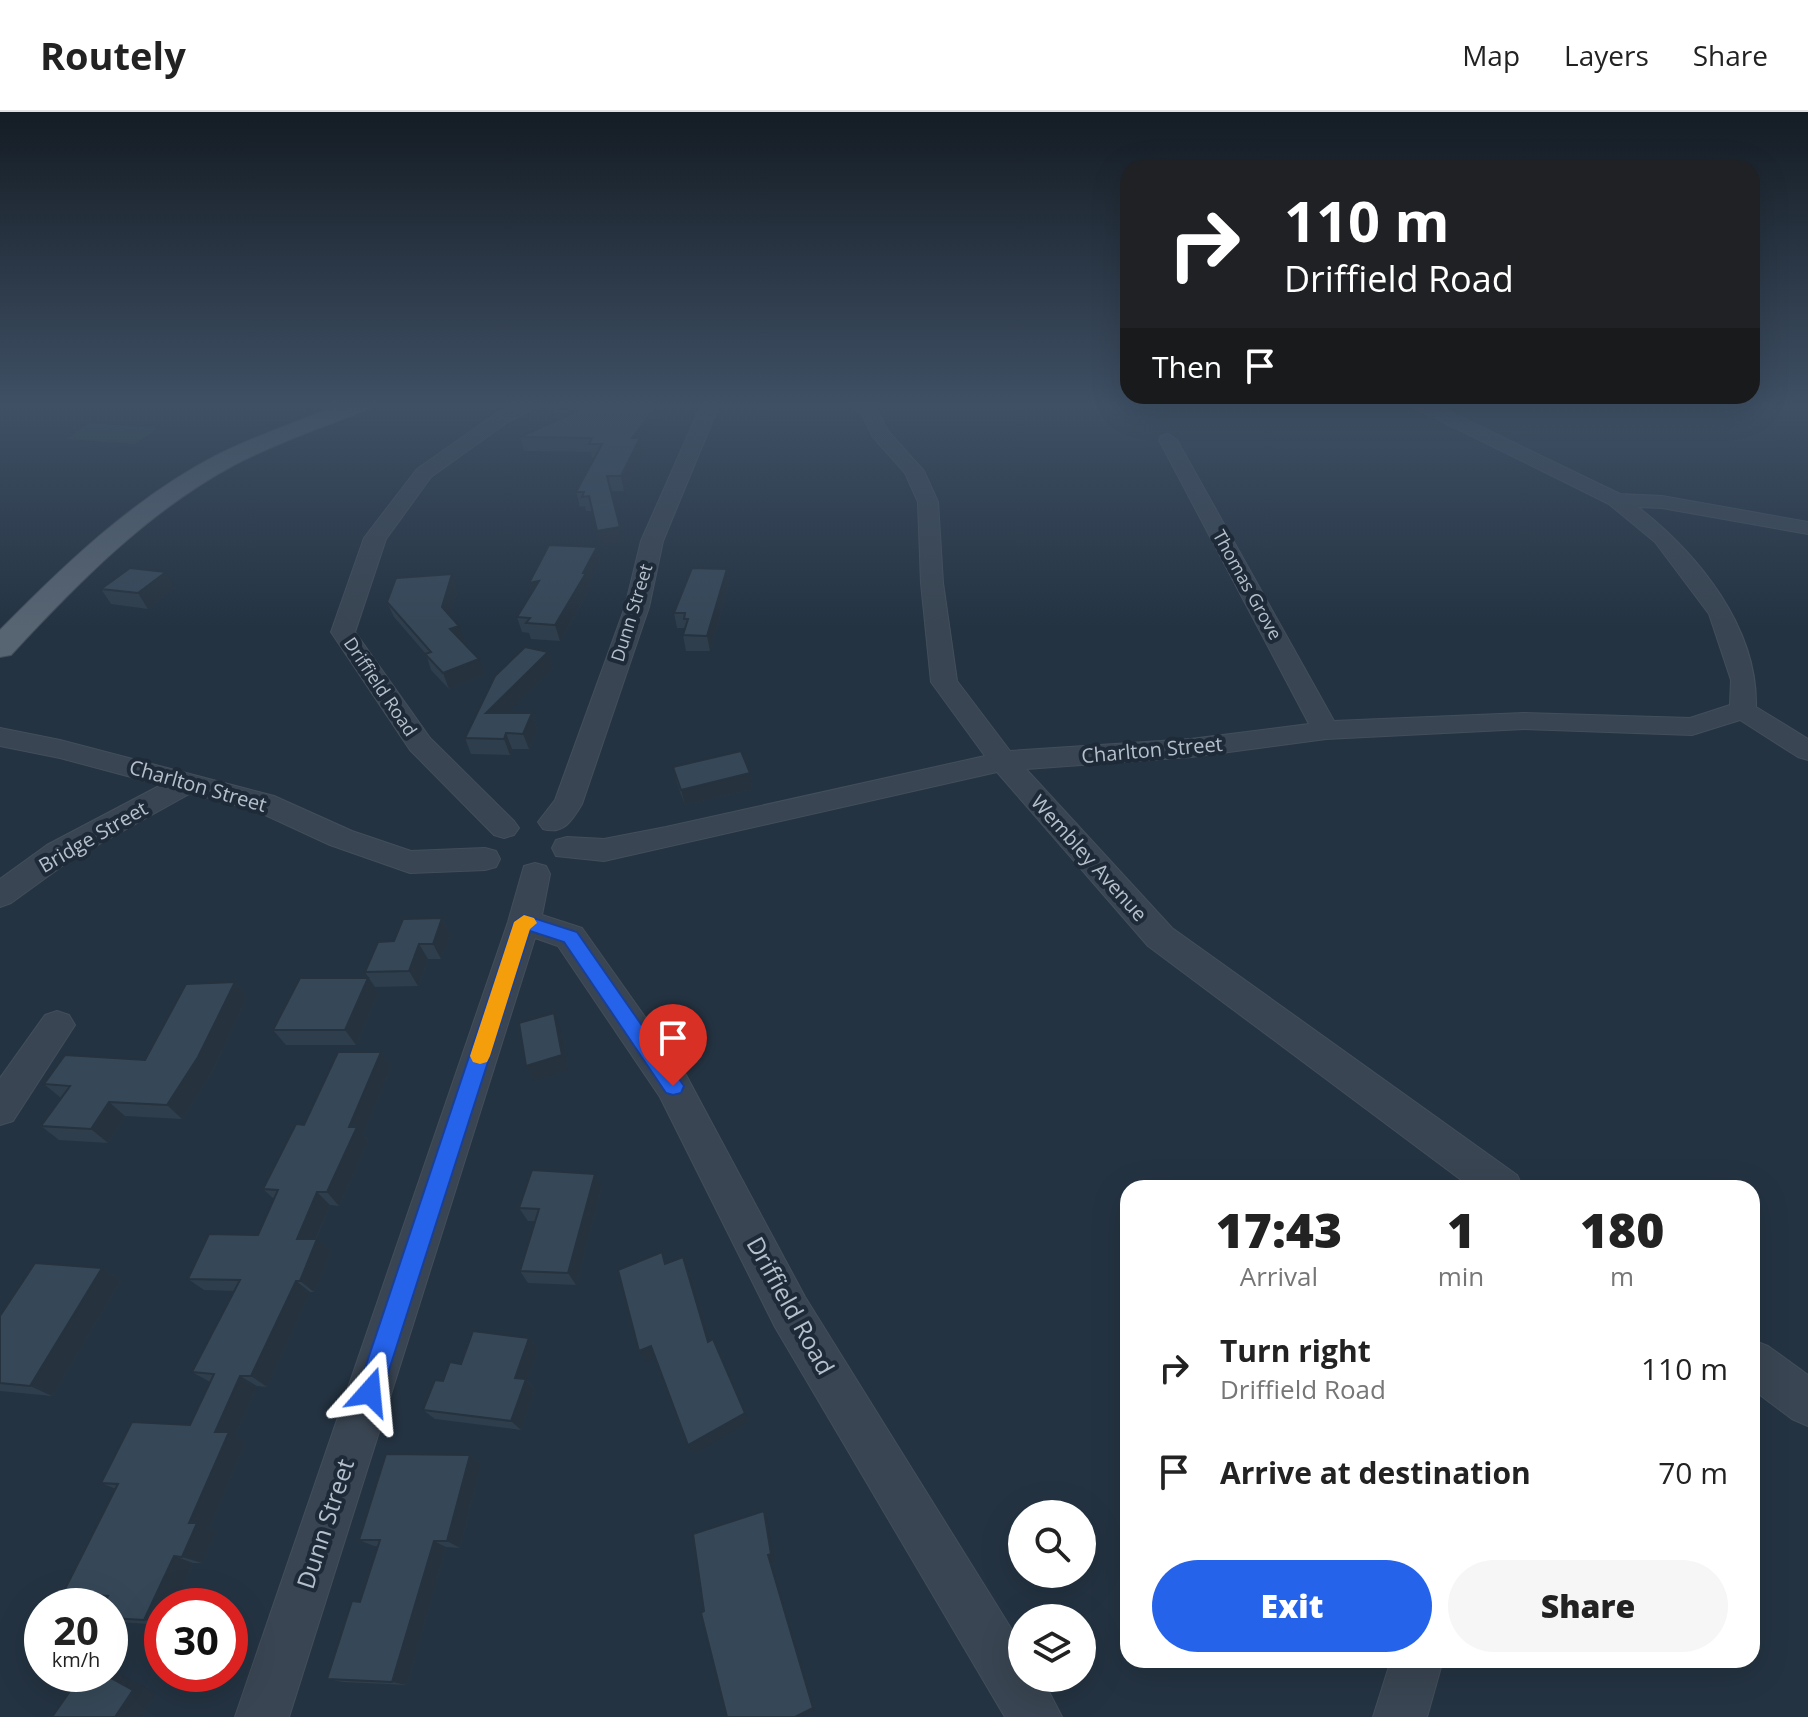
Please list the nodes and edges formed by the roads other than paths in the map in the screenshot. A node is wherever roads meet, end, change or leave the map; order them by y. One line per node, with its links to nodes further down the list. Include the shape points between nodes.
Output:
1 (195, 478): 9 (main road, via 99,549)
2 (420, 478): 16 (street, Driffield Road, via 375,538 343,632 420,744)
3 (679, 478): 17 (street, Dunn Street, via 652,541 637,607)
4 (917, 478): 14 (street, Wembley Avenue, via 928,502 944,682)
5 (1189, 478): 11 (street, Thomas Grove)
6 (1571, 478): 7 (street)
7 (1616, 500): 8 (street, via 1662,502); 10 (street, via 1663,537 1721,613 1744,680)
8 (1808, 528)
9 (0, 648)
10 (1743, 710): 11 (street, Charlton Street, via 1692,727 1524,721); 13 (street)
11 (1326, 730): 14 (street, Charlton Street, via 1191,748)
12 (0, 737): 15 (street, Charlton Street)
13 (1808, 751)
14 (1003, 761): 17 (street, Charlton Street, via 604,850); 23 (street, Wembley Avenue, via 1160,937)
15 (189, 782): 18 (street, Charlton Street, via 264,803 410,862); 19 (street, Bridge Street, via 58,853)
16 (504, 828): 17 (street, via 530,820); 18 (street, via 486,848)
17 (552, 848): 18 (street, via 502,875); 20 (street, Dunn Street)
18 (485, 859)
19 (0, 895)
20 (524, 922): 27 (street, Dunn Street); 28 (street, Driffield Road, via 570,937 673,1086 790,1312)
21 (57, 1025): 22 (street)
22 (0, 1109)
23 (1484, 1180)
24 (1760, 1368): 25 (street)
25 (1808, 1403)
26 (1415, 1668): 29 (street)
27 (262, 1717)
28 (1035, 1717)
29 (1400, 1717)

